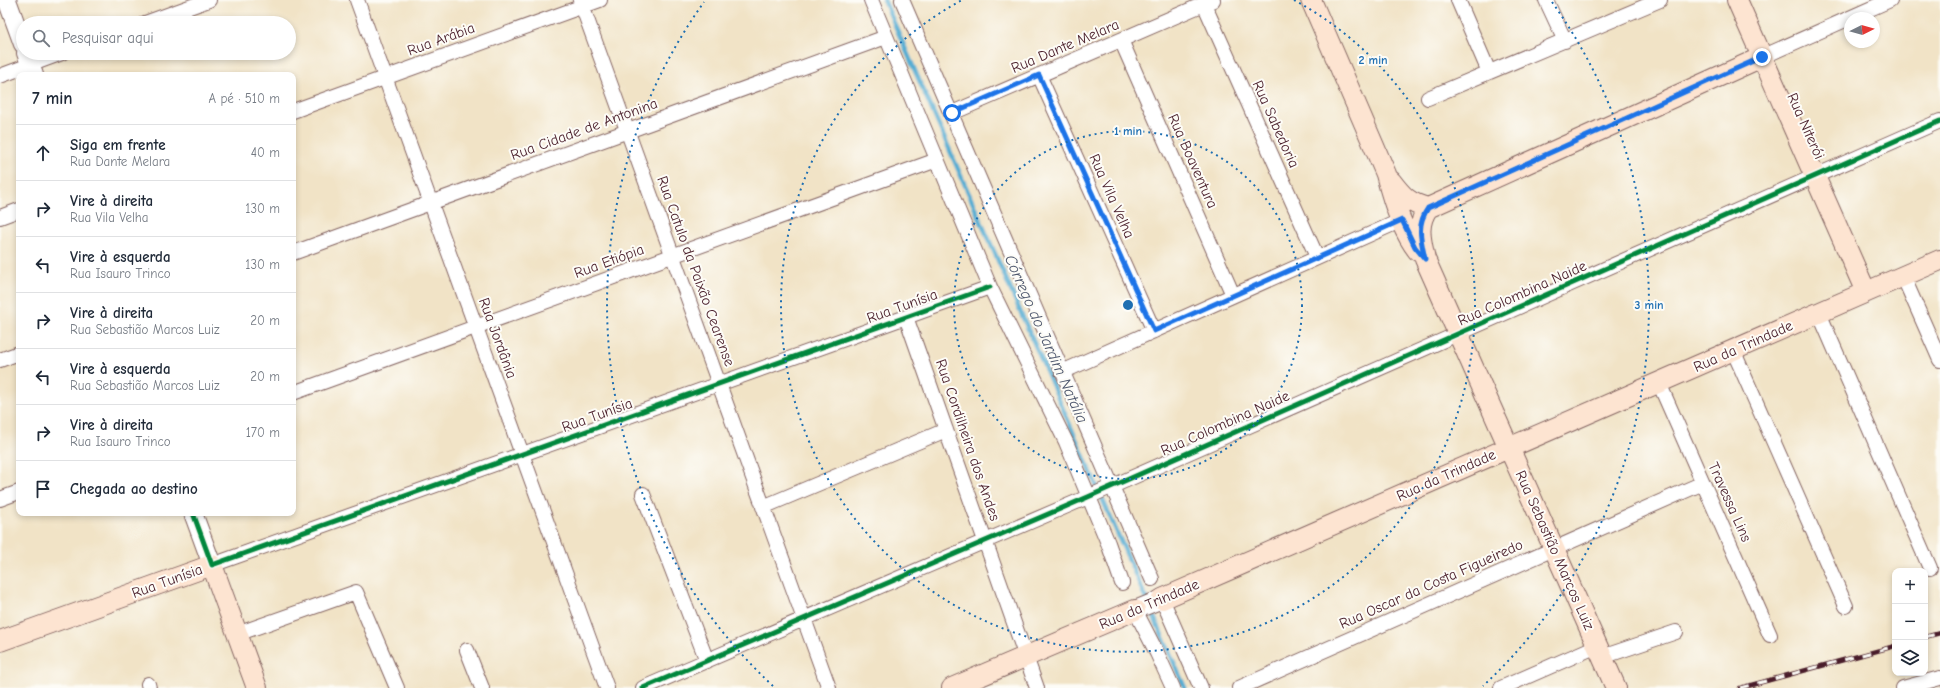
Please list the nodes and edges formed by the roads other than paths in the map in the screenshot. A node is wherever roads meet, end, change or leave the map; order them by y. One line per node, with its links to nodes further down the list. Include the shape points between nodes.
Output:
1 (7, 0): 17 (street)
2 (209, 0): 16 (street)
3 (357, 0): 27 (street, Rua Jordânia)
4 (600, 0): 14 (street, Rua Arábia)
5 (871, 0): 18 (street)
6 (902, 0): 30 (street)
7 (1311, 0): 34 (main road, Rua Sebastião Marcos Luiz)
8 (1458, 0): 24 (street)
9 (1546, 0): 20 (street)
10 (1660, 0): 15 (street)
11 (1737, 0): 21 (main road, Rua Niterói)
12 (1890, 0): 21 (street)
13 (1209, 2): 19 (street, Rua Dante Melara); 43 (street, Rua Sabedoria)
14 (581, 3): 27 (street, Rua Arábia); 32 (street, Rua Catulo da Paixão Cearense)
15 (1635, 5): 20 (street)
16 (164, 16)
17 (16, 25)
18 (886, 37): 32 (street, Rua Cidade de Antonina); 33 (street)
19 (1121, 40): 25 (street, Rua Dante Melara); 49 (street, Rua Boaventura)
20 (1565, 41): 24 (street)
21 (1762, 57): 35 (main road, Rua Niterói); 37 (main road)
22 (42, 60): 23 (street)
23 (30, 64): 26 (street)
24 (1489, 72): 28 (street)
25 (1039, 75): 30 (street, Rua Dante Melara); 53 (street, Rua Vila Velha)
26 (0, 76)
27 (385, 77): 29 (street, Rua Arábia); 36 (street, Rua Jordânia)
28 (1428, 98)
29 (296, 110)
30 (952, 113): 59 (street)
31 (1940, 121): 35 (street, Rua Colombina Naide)
32 (628, 131): 36 (street, Rua Cidade de Antonina); 42 (street, Rua Catulo da Paixão Cearense)
33 (937, 160): 42 (street, Rua Etiópia); 47 (street)
34 (1386, 174): 37 (main road, Rua Sebastião Marcos Luiz, via 1408,201); 40 (main road, Rua Sebastião Marcos Luiz)
35 (1815, 176): 48 (main road, Rua Niterói); 54 (street, Rua Colombina Naide)
36 (431, 203): 41 (street, Rua Cidade de Antonina); 52 (street, Rua Jordânia)
37 (1428, 208): 44 (main road, Rua Sebastião Marcos Luiz, via 1423,215 1420,229)
38 (16, 211): 39 (street)
39 (0, 217)
40 (1402, 220): 43 (street); 44 (main road, Rua Sebastião Marcos Luiz, via 1415,247)
41 (296, 252)
42 (673, 256): 52 (street, Rua Etiópia); 61 (street, Rua Catulo da Paixão Cearense)
43 (1317, 257): 49 (street)
44 (1425, 259): 54 (main road, Rua Sebastião Marcos Luiz)
45 (1940, 260): 46 (main road, Rua da Trindade)
46 (1903, 276): 48 (main road, Rua da Trindade); 58 (street)
47 (990, 287): 51 (street, Rua Tunísia); 70 (street, via 1061,431)
48 (1866, 292): 50 (main road, Rua da Trindade)
49 (1233, 295): 53 (street)
50 (1819, 313): 55 (main road, Rua da Trindade); 77 (street)
51 (906, 317): 61 (street, Rua Tunísia); 63 (street, Rua Cordilheira dos Andes)
52 (476, 327): 62 (street, Rua Etiópia); 65 (street, Rua Jordânia)
53 (1154, 331): 59 (street)
54 (1459, 333): 64 (main road, Rua Sebastião Marcos Luiz); 67 (street, Rua Colombina Naide)
55 (1733, 350): 60 (main road, Rua da Trindade); 81 (street)
56 (16, 354): 57 (street)
57 (0, 360)
58 (1940, 360)
59 (1062, 372): 67 (street)
60 (1659, 383): 64 (main road, Rua da Trindade); 66 (street, Travessa Lins)
61 (719, 384): 65 (street, Rua Tunísia); 72 (street, Rua Catulo da Paixão Cearense)
62 (296, 392)
63 (946, 430): 72 (street); 74 (street, Rua Cordilheira dos Andes)
64 (1510, 448): 75 (main road, Rua Sebastião Marcos Luiz); 80 (main road, Rua da Trindade)
65 (522, 454): 76 (street, Rua Tunísia); 96 (street, Rua Jordânia)
66 (1703, 483): 75 (street, Rua Oscar da Costa Figueiredo); 86 (street, Travessa Lins)
67 (1113, 486): 70 (street, Rua Colombina Naide); 78 (street)
68 (16, 493): 71 (street)
69 (643, 494): 91 (street)
70 (1088, 497): 74 (street, Rua Colombina Naide); 79 (street)
71 (0, 499)
72 (763, 507): 83 (street, Rua Catulo da Paixão Cearense)
73 (194, 516): 76 (street)
74 (985, 541): 83 (street, Rua Colombina Naide); 90 (street, Rua Cordilheira dos Andes)
75 (1554, 548): 89 (main road, Rua Sebastião Marcos Luiz); 103 (street, Rua Oscar da Costa Figueiredo)
76 (212, 565): 85 (main road); 87 (main road, Rua Tunísia)
77 (1930, 568)
78 (1152, 579)
79 (1122, 584)
80 (1162, 599): 82 (street, Rua da Trindade); 102 (street)
81 (1846, 606)
82 (1135, 610): 90 (main road, Rua da Trindade); 101 (street)
83 (804, 619): 91 (street, Rua Colombina Naide); 98 (street, Rua Catulo da Paixão Cearense)
84 (1676, 632): 89 (street)
85 (237, 634): 93 (main road); 94 (street, via 356,592)
86 (1770, 635)
87 (0, 641)
88 (467, 650): 95 (street)
89 (1600, 652): 104 (street); 105 (main road, Rua Sebastião Marcos Luiz)
90 (1026, 656): 99 (main road, Rua da Trindade); 100 (street, Rua Cordilheira dos Andes)
91 (707, 661): 97 (street, Rua Colombina Naide)
92 (1940, 678): 106 (street)
93 (257, 688)
94 (397, 688)
95 (482, 688)
96 (607, 688)
97 (643, 688)
98 (829, 688)
99 (952, 688)
100 (1037, 688)
101 (1173, 688)
102 (1202, 688)
103 (1239, 688)
104 (1501, 688)
105 (1616, 688)
106 (1903, 688)

